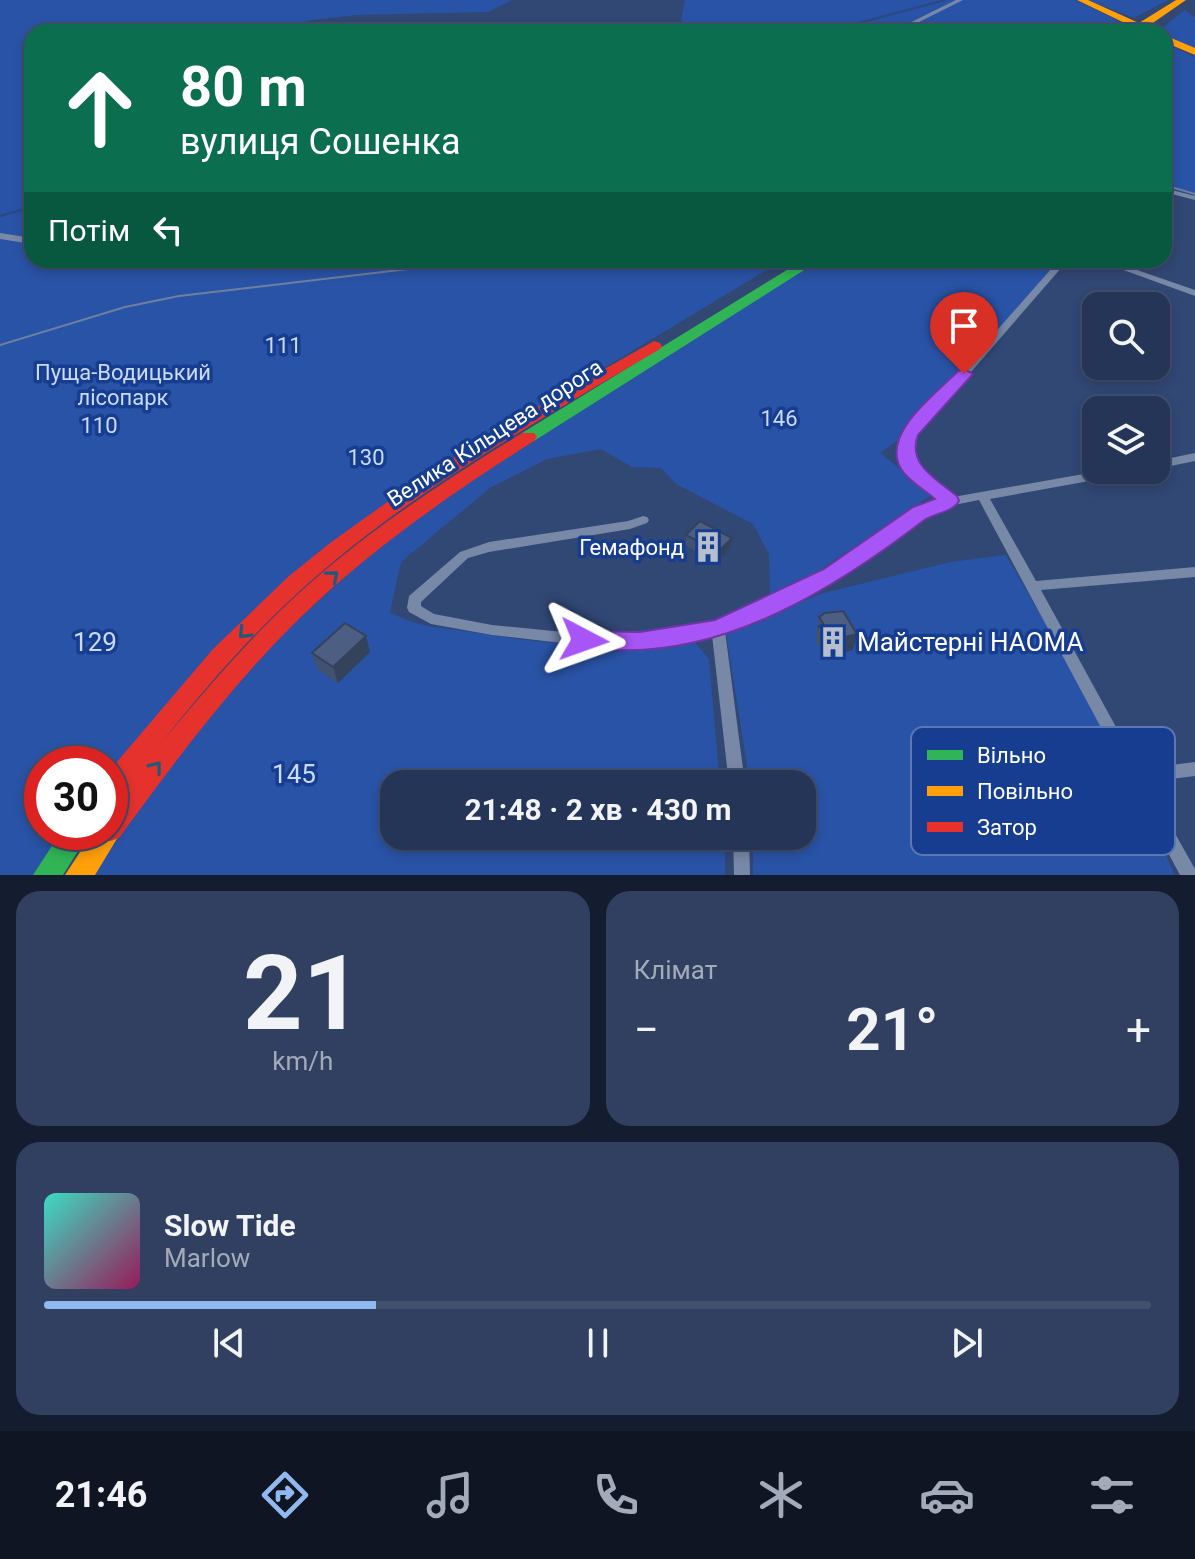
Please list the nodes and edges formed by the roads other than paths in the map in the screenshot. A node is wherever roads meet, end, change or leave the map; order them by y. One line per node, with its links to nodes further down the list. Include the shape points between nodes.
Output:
1 (960, 0): 5 (street)
2 (1081, 0): 6 (main road)
3 (1182, 0): 7 (main road)
4 (1195, 2): 8 (main road)
5 (910, 24)
6 (1135, 24)
7 (1160, 24)
8 (1164, 24)
9 (1172, 41): 10 (main road)
10 (1195, 52)
11 (1172, 192): 12 (street)
12 (1195, 198)
13 (0, 236): 14 (street)
14 (24, 240)
15 (780, 268): 30 (main road, Велика Кільцева дорога, one-way to 30, via 465,458 352,537 246,631)
16 (800, 268): 34 (main road, Велика Кільцева дорога, one-way to 16, via 265,639 368,547 479,467)
17 (1057, 268): 24 (street, via 907,439 904,455 909,467)
18 (1123, 268): 19 (street)
19 (1195, 293)
20 (1195, 457): 21 (street)
21 (1170, 462)
22 (1082, 479): 23 (street)
23 (984, 498): 24 (street); 27 (street)
24 (950, 501): 28 (street, via 920,512 831,575)
25 (643, 520): 28 (street, via 464,555 414,600 414,608 431,619 492,630 614,643)
26 (1195, 572): 27 (street)
27 (1032, 586): 29 (street)
28 (718, 628): 32 (street)
29 (1108, 727)
30 (128, 768)
31 (1195, 769): 33 (street)
32 (735, 770)
33 (1175, 771)
34 (128, 805)
35 (1175, 849): 42 (street)
36 (64, 850): 39 (main road)
37 (96, 850): 40 (main road, Велика Кільцева дорога)
38 (741, 850): 41 (street)
39 (47, 875)
40 (79, 875)
41 (742, 875)
42 (1189, 875)

